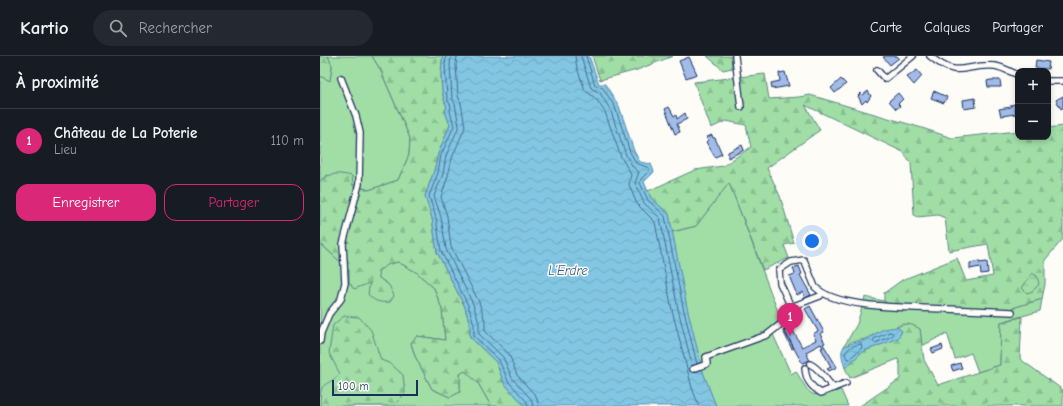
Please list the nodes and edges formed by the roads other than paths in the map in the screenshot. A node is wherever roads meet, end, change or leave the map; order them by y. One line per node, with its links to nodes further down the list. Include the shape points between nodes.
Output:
1 (735, 56): 9 (street)
2 (913, 56): 4 (street, via 885,79)
3 (930, 56): 5 (street, via 952,70 995,66)
4 (877, 70)
5 (1015, 74)
6 (341, 78): 13 (street, via 360,133 359,184 343,244 345,283 341,299 329,314)
7 (1051, 80): 8 (street)
8 (1063, 81)
9 (741, 107)
10 (822, 292): 11 (street, via 820,296); 11 (street, via 815,287 804,260 791,262 779,270 780,283); 12 (street, via 839,299 872,305)
11 (791, 307): 14 (street, via 786,320 767,335 706,357 707,364)
12 (1012, 312)
13 (320, 341)
14 (693, 369)
15 (846, 383): 16 (street)
16 (834, 388): 16 (street, via 821,393 812,387 806,378 808,366 817,368)

